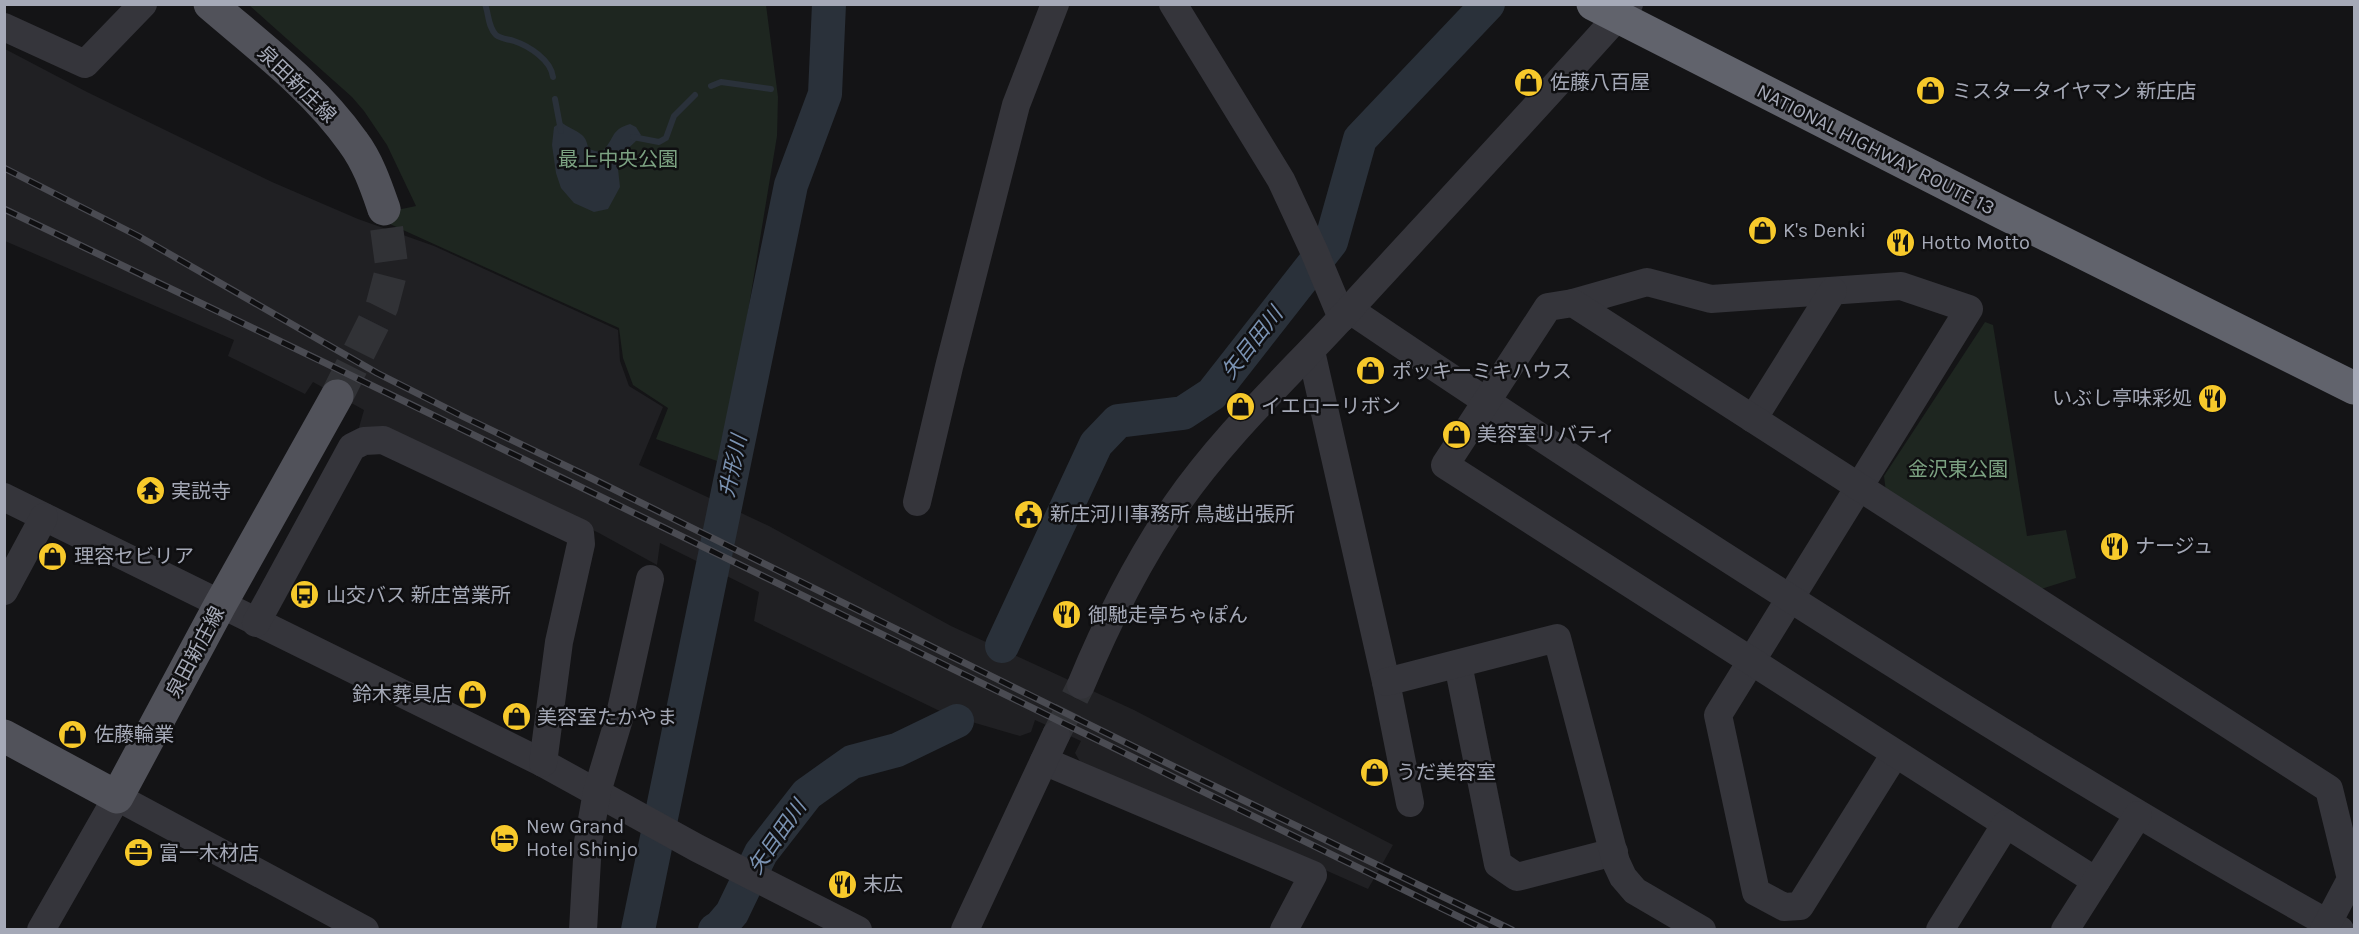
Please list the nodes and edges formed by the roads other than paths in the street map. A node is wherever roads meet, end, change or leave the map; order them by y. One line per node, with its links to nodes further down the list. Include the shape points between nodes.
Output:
1 (143, 4): 6 (street, via 85,64)
2 (210, 4): 7 (main road, 泉田新庄線, via 317,98 354,142)
3 (1055, 4): 18 (street, via 1016,105)
4 (1173, 4): 10 (street, via 1281,180)
5 (1613, 9): 10 (street); 12 (highway, NATIONAL HIGHWAY ROUTE 13, via 1992,208)
6 (4, 27)
7 (384, 209)
8 (1833, 291): 9 (street, via 1712,299 1647,282); 15 (street); 16 (street, via 1901,286 1969,309)
9 (1573, 303): 14 (street, via 1548,307); 15 (street)
10 (1346, 314): 11 (street); 14 (street)
11 (1311, 351): 27 (street); 28 (street, via 1235,431 1176,504 1107,622)
12 (2355, 388)
13 (337, 396): 23 (main road, 泉田新庄線)
14 (1485, 401): 22 (street); 25 (street, via 1445,465)
15 (1753, 419): 16 (street)
16 (1860, 487): 22 (street); 41 (street, via 2329,789 2351,879)
17 (4, 497): 19 (street)
18 (917, 502)
19 (44, 517): 21 (street); 23 (street)
20 (650, 579): 35 (street)
21 (4, 591)
22 (1789, 598): 25 (street); 37 (street)
23 (220, 605): 24 (street); 34 (main road, 泉田新庄線)
24 (256, 623): 33 (street); 33 (street, via 352,447 364,441 383,440 580,533 582,544 559,642)
25 (1750, 662): 31 (street); 31 (street, via 1718,715 1756,892 1784,907 1800,906)
26 (1458, 664): 27 (street); 39 (street, via 1557,638); 39 (street, via 1498,864 1517,876)
27 (1386, 682): 36 (street)
28 (1080, 685)
29 (1056, 735): 32 (street)
30 (4, 736): 34 (main road)
31 (1894, 754): 38 (street)
32 (1044, 761): 46 (street); 47 (street, via 1313,875)
33 (543, 763): 35 (street)
34 (117, 797): 42 (street); 43 (street)
35 (605, 797): 44 (street, via 588,842); 45 (street)
36 (1410, 803)
37 (2138, 815): 40 (street); 41 (street)
38 (2006, 824): 40 (street); 49 (street)
39 (1614, 852): 48 (street, via 1623,877 1635,891)
40 (2096, 881): 50 (street)
41 (2330, 927)
42 (41, 930)
43 (365, 930)
44 (583, 930)
45 (858, 930)
46 (965, 930)
47 (1284, 930)
48 (1702, 930)
49 (1940, 930)
50 (2065, 930)

